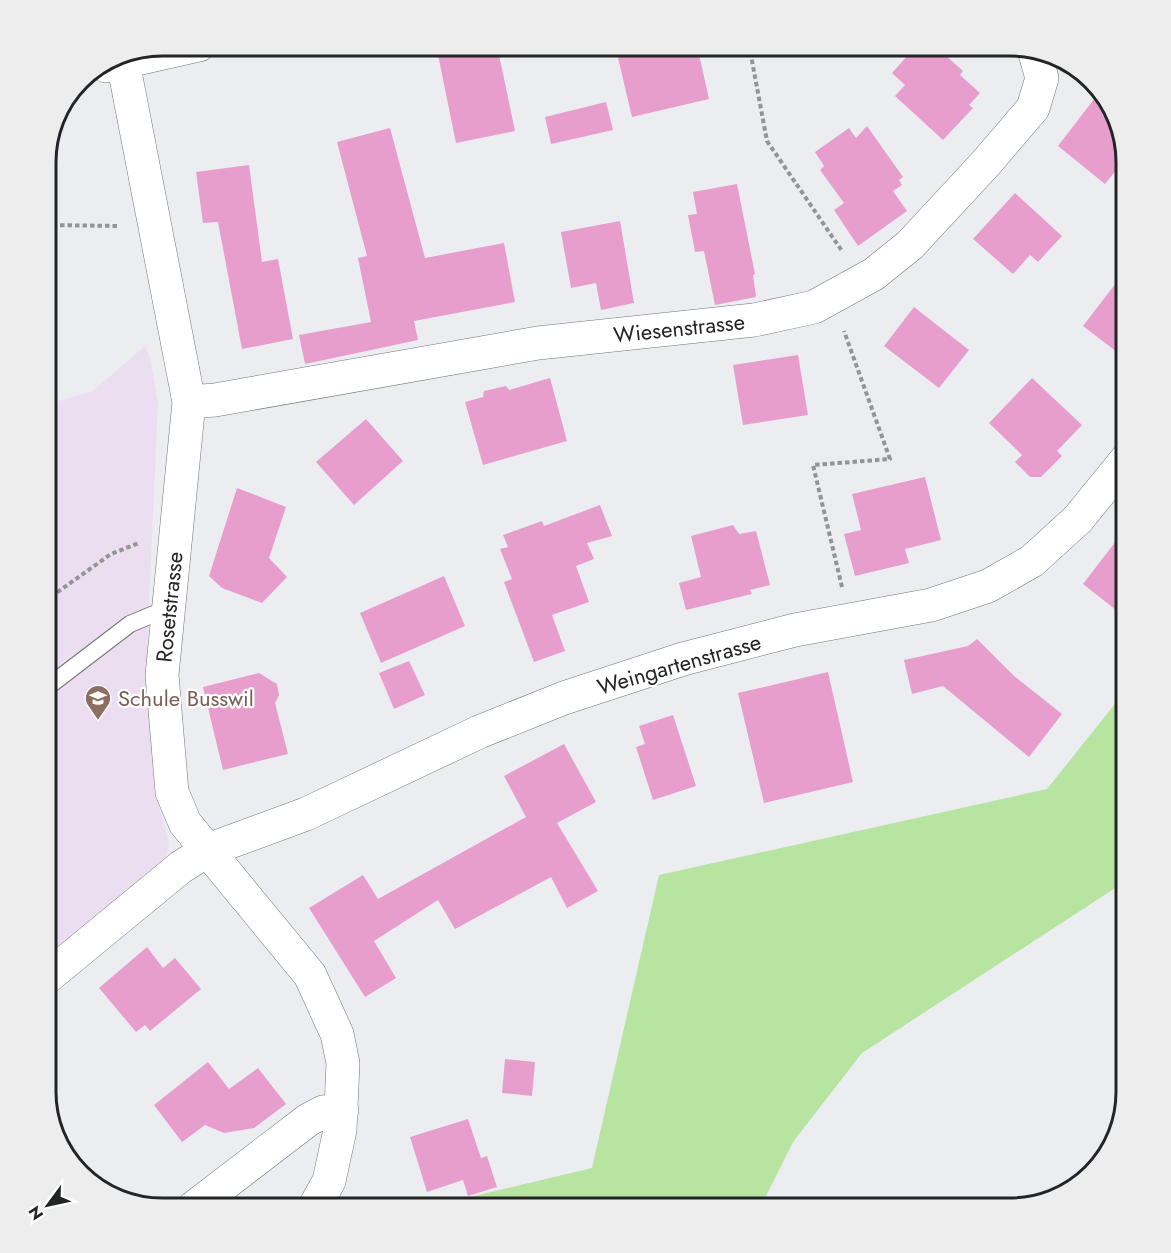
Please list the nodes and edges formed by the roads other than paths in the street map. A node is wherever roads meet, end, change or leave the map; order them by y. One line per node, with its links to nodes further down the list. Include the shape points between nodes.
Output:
1 (150, 56): 3 (street)
2 (1037, 59): 5 (street, Wiesenstrasse, via 1042,78 1033,108 986,163 910,245 862,281 814,307 754,320 538,343)
3 (127, 61)
4 (115, 66): 5 (street, Rosetstrasse, via 154,221)
5 (189, 402): 7 (street, Rosetstrasse)
6 (1116, 472): 9 (street, Weingartenstrasse, via 1078,519 1032,561 988,586 931,605 795,630 683,659 564,698 479,732 306,814)
7 (168, 615): 8 (lane, via 153,614 130,624); 9 (street, Rosetstrasse, via 162,675 172,792 185,823)
8 (56, 681)
9 (208, 850): 10 (street, Weingartenstrasse, via 181,867); 11 (street, Rosetstrasse, via 309,975 337,1034 343,1063)
10 (56, 970)
11 (342, 1110): 12 (street, via 308,1119); 13 (street, Rosetstrasse, via 328,1181)
12 (206, 1198)
13 (319, 1198)

